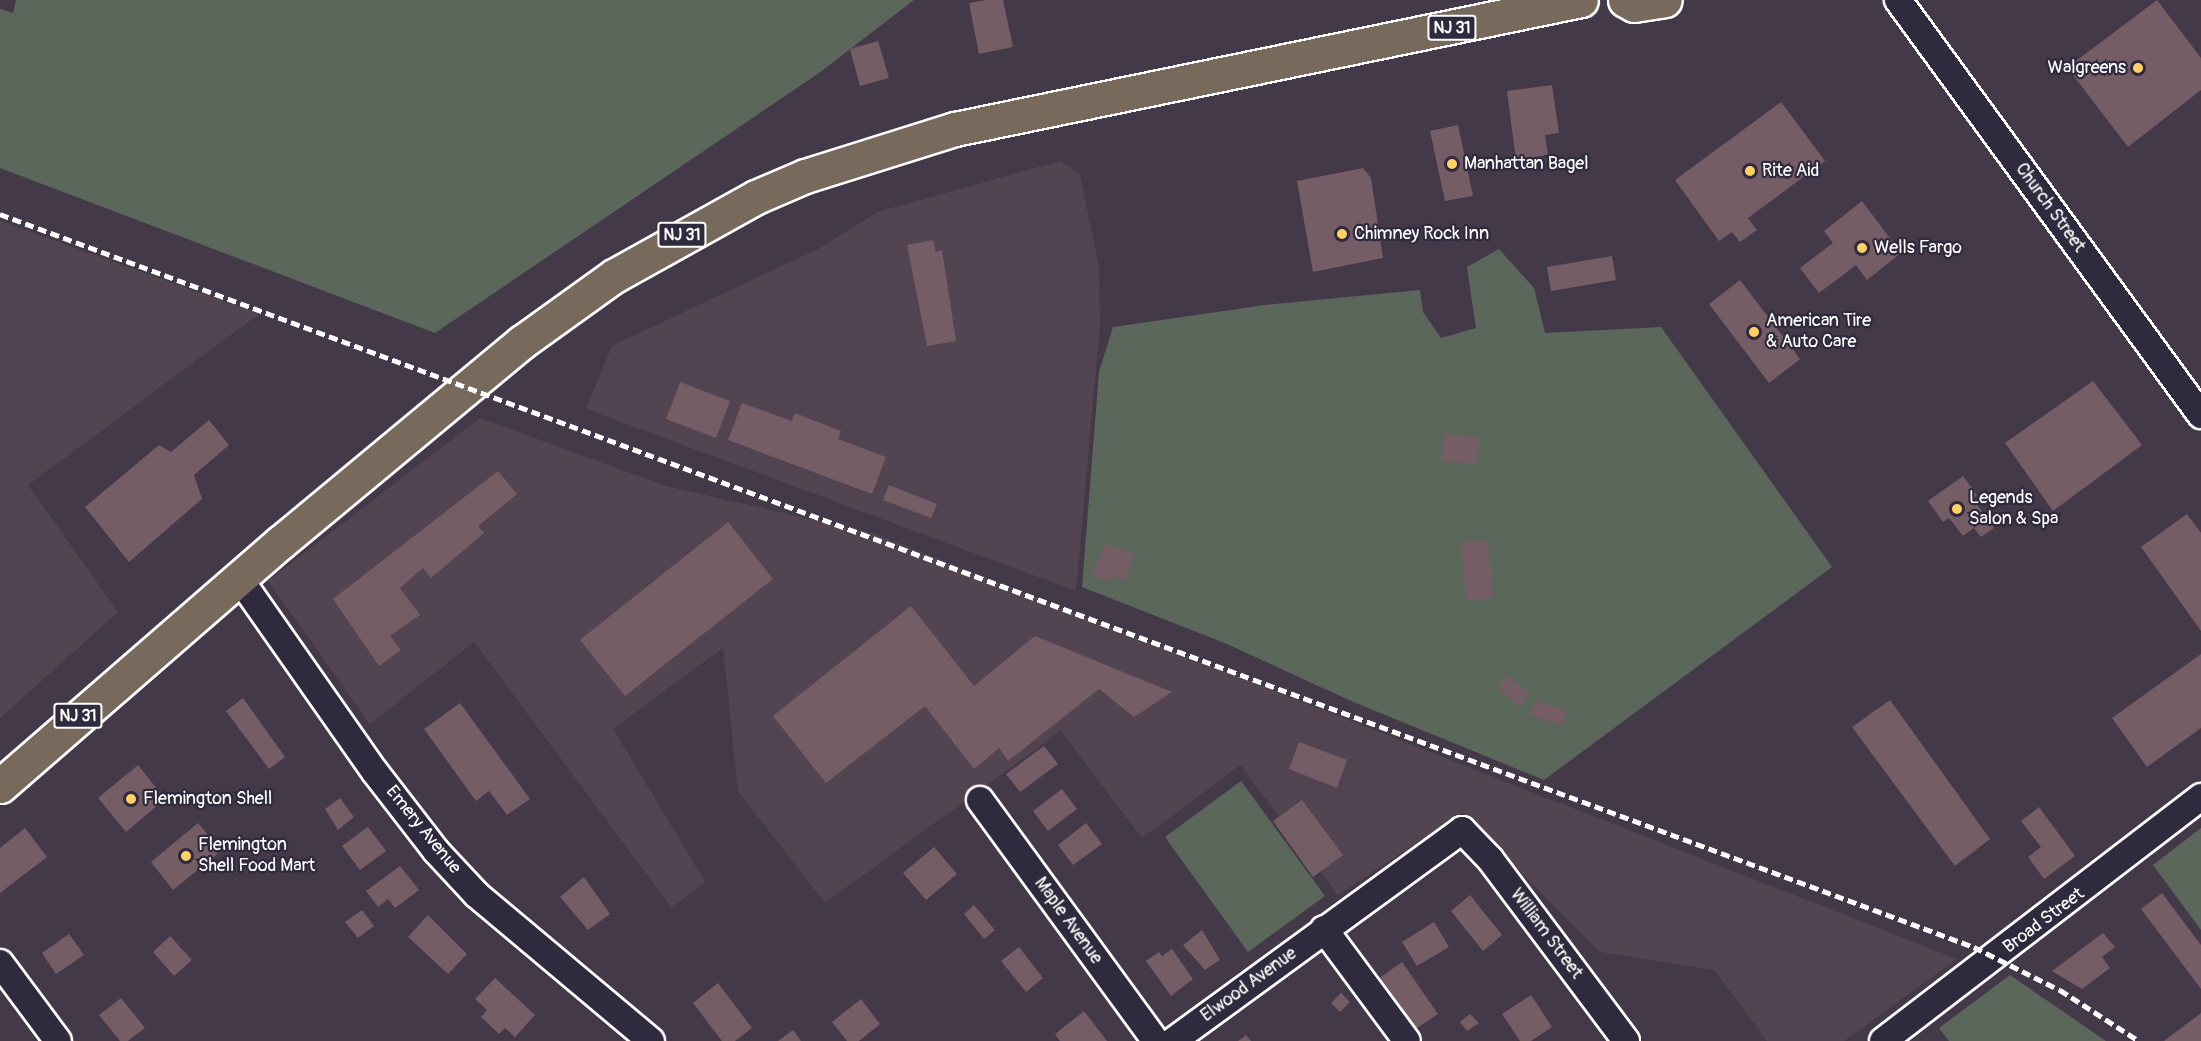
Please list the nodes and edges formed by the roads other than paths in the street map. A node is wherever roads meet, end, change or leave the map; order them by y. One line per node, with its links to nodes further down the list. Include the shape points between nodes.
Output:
1 (1581, 0): 6 (highway, NJ 31 / NJ 31, via 955,129 860,157 756,197 662,247 567,308 478,377)
2 (1625, 0): 3 (highway, via 1634,5)
3 (1665, 0)
4 (1898, 0): 5 (street, Church Street)
5 (2201, 415)
6 (239, 578): 7 (highway, NJ 31); 14 (street, Emery Avenue, via 375,772 436,851 477,895)
7 (0, 786)
8 (2201, 797): 19 (street, Broad Street)
9 (980, 800): 15 (street, Maple Avenue)
10 (1462, 830): 11 (street, Elwood Avenue); 18 (street, William Street, via 1490,859)
11 (1324, 930): 16 (street, Elwood Avenue); 17 (street)
12 (0, 963): 13 (street)
13 (58, 1041)
14 (651, 1041)
15 (1156, 1041)
16 (1173, 1041)
17 (1407, 1041)
18 (1626, 1041)
19 (1883, 1041)

